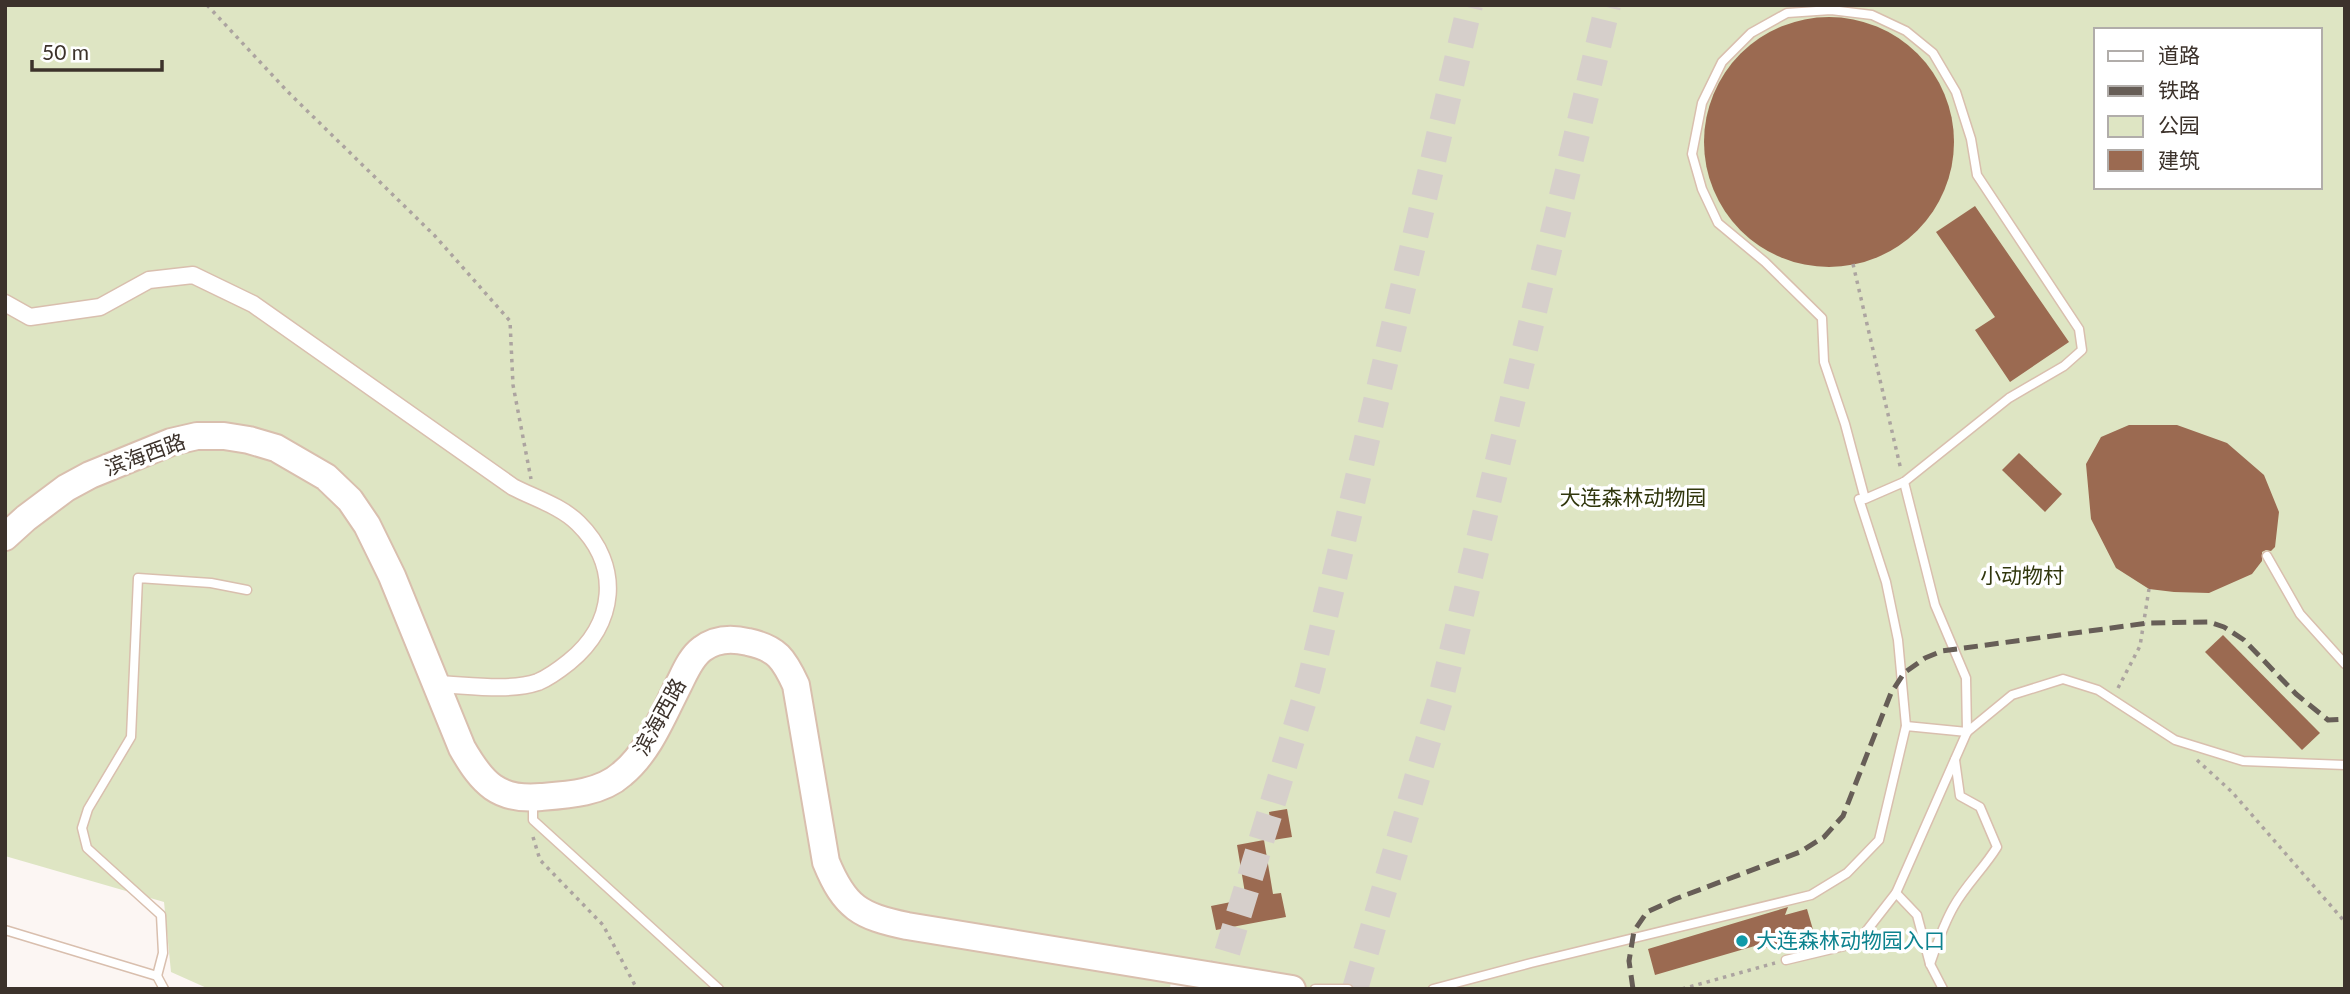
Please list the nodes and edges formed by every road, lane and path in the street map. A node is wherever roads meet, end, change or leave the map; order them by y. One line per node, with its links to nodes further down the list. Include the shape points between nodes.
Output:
1 (207, 5): 5 (path, via 435,236 510,321 513,385)
2 (1853, 264): 4 (path)
3 (5, 303): 5 (street, via 30,317 100,307 149,280 192,275 253,304)
4 (1904, 482): 4 (lane, via 1865,499 1824,362 1822,318 1718,223 1692,154 1702,103 1722,62 1751,33 1787,13 1831,10 1872,15 1906,32 1933,53 1956,92 1977,175 2079,329 2082,349 2064,366 2009,398); 15 (lane, via 1935,605 1966,678)
5 (534, 498): 12 (street, via 576,521 600,554 608,592 599,628 575,657 537,682 515,687)
6 (1859, 499): 14 (lane, via 1886,582 1898,640)
7 (5, 537): 12 (highway, 滨海西路, via 66,488 171,442 223,436 276,448 326,477 362,517)
8 (2267, 556): 11 (lane, via 2300,614)
9 (2149, 589): 13 (path, via 2140,646)
10 (247, 590): 25 (lane, via 138,578 131,737 88,809 82,828 87,848 161,915 163,953)
11 (2345, 664)
12 (437, 684): 19 (highway, 滨海西路, via 477,773 492,788)
13 (2112, 699): 15 (lane, via 2063,679 2012,695); 16 (lane)
14 (1906, 726): 15 (lane); 26 (lane, via 1879,840 1847,873 1811,895)
15 (1967, 732): 17 (lane)
16 (2175, 740): 18 (lane, via 2242,761); 21 (path, via 2232,792)
17 (1955, 760): 20 (lane); 24 (lane, via 1960,796 1980,807 1997,847 1955,904)
18 (2345, 765)
19 (533, 809): 28 (path, via 533,841 540,860 603,925); 29 (lane); 30 (highway, 滨海西路, via 602,786 634,763 700,650 727,640 763,645 777,653 796,685 826,862 847,901 864,914 907,926)
20 (1896, 893): 23 (lane, via 1857,943); 24 (lane, via 1917,915)
21 (2345, 922)
22 (5, 930): 25 (lane)
23 (1786, 960): 35 (path)
24 (1930, 964): 36 (lane)
25 (158, 976): 27 (lane)
26 (1457, 983): 33 (lane); 34 (lane)
27 (164, 989)
28 (637, 989)
29 (719, 989)
30 (1292, 989)
31 (1315, 989): 32 (lane)
32 (1348, 989)
33 (1433, 989)
34 (1449, 989)
35 (1682, 989)
36 (1943, 989)

